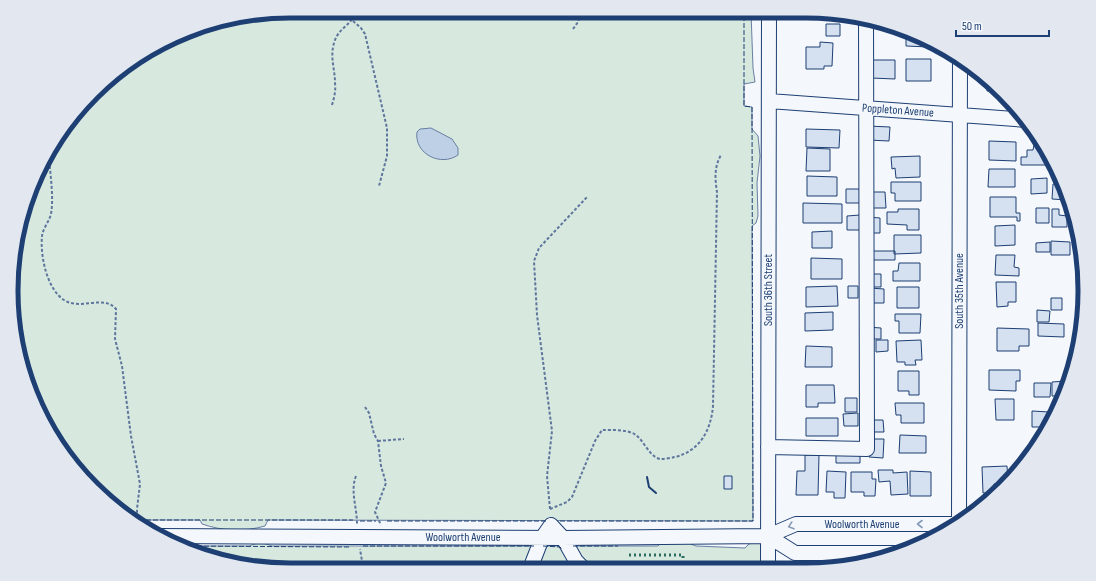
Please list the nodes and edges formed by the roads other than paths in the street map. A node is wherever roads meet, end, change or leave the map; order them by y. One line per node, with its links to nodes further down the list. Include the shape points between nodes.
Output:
1 (769, 18): 4 (street, South 36th Street)
2 (866, 25): 5 (street)
3 (960, 66): 6 (street, South 35th Avenue)
4 (769, 101): 5 (street, Poppleton Avenue); 8 (street, South 36th Street)
5 (866, 108): 6 (street, Poppleton Avenue); 8 (street, via 866,449)
6 (960, 115): 7 (street, Poppleton Avenue); 9 (street, South 35th Avenue)
7 (1017, 119)
8 (768, 447): 12 (street, South 36th Street)
9 (959, 516)
10 (945, 524): 12 (street, Woolworth Avenue, one-way to 12, via 796,524)
11 (172, 536): 13 (street, Woolworth Avenue)
12 (768, 536): 14 (street, Woolworth Avenue); 15 (street, via 796,553); 18 (street, South 36th Street)
13 (542, 538): 14 (street, Woolworth Avenue); 14 (street, via 551,525); 16 (street)
14 (563, 538): 17 (street)
15 (879, 553)
16 (532, 563)
17 (578, 563)
18 (768, 563)

